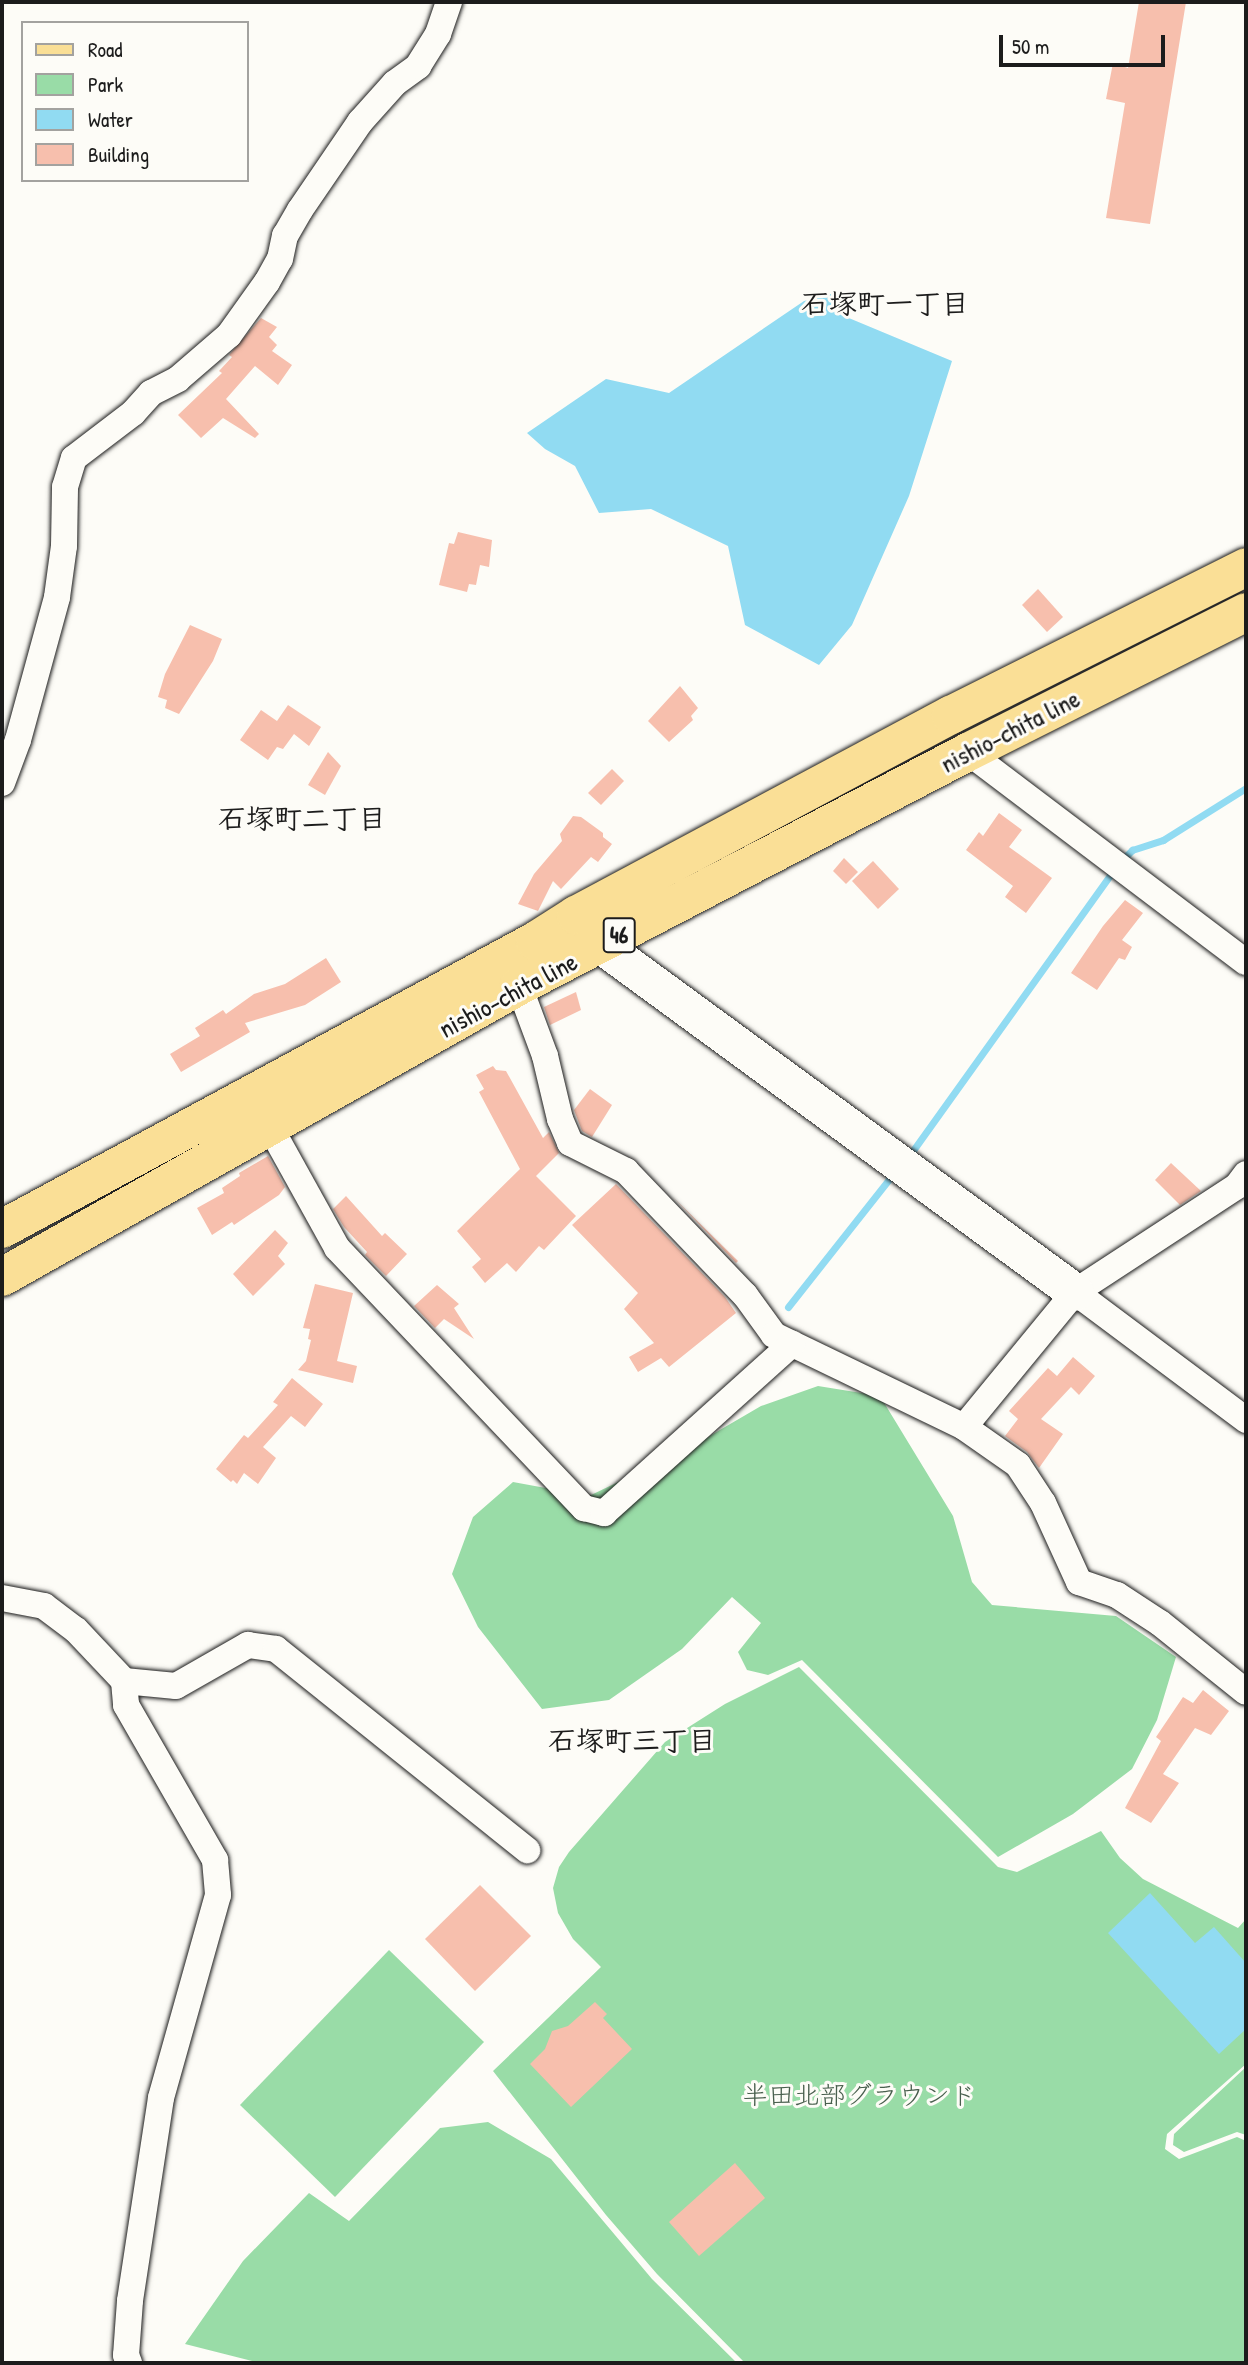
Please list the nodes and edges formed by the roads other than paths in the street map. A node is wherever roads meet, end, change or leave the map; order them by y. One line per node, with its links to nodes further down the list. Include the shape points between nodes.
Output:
1 (449, 2): 5 (street, via 438,34 418,66 395,83 360,122 300,210 267,282 229,335 74,457 65,487 57,597)
2 (1246, 567): 6 (main road, nishio-chita line / 46, via 950,715)
3 (1246, 612): 4 (main road, nishio-chita line / 46)
4 (968, 752): 7 (main road, nishio-chita line / 46); 8 (street)
5 (2, 783)
6 (576, 915): 7 (street); 12 (main road, nishio-chita line / 46)
7 (601, 945): 9 (main road, nishio-chita line / 46); 14 (street)
8 (1246, 962)
9 (519, 986): 10 (main road, nishio-chita line / 46); 15 (street, via 570,1143 626,1171 745,1295 774,1335)
10 (271, 1127): 13 (main road, nishio-chita line / 46); 15 (street, via 337,1248 584,1508 604,1513)
11 (1246, 1174): 14 (street, via 1237,1186)
12 (2, 1230)
13 (2, 1277)
14 (1075, 1292): 16 (street); 17 (street)
15 (792, 1343): 17 (street)
16 (1246, 1420)
17 (964, 1427): 20 (street, via 1018,1465 1043,1503 1079,1582 1117,1595 1160,1623)
18 (2, 1598): 19 (street, via 44,1606 76,1630)
19 (124, 1681): 21 (street, via 176,1686 248,1645 276,1649); 22 (street, via 127,1705 215,1860 218,1895 161,2098 130,2301)
20 (1246, 1692)
21 (527, 1850)
22 (129, 2363)

